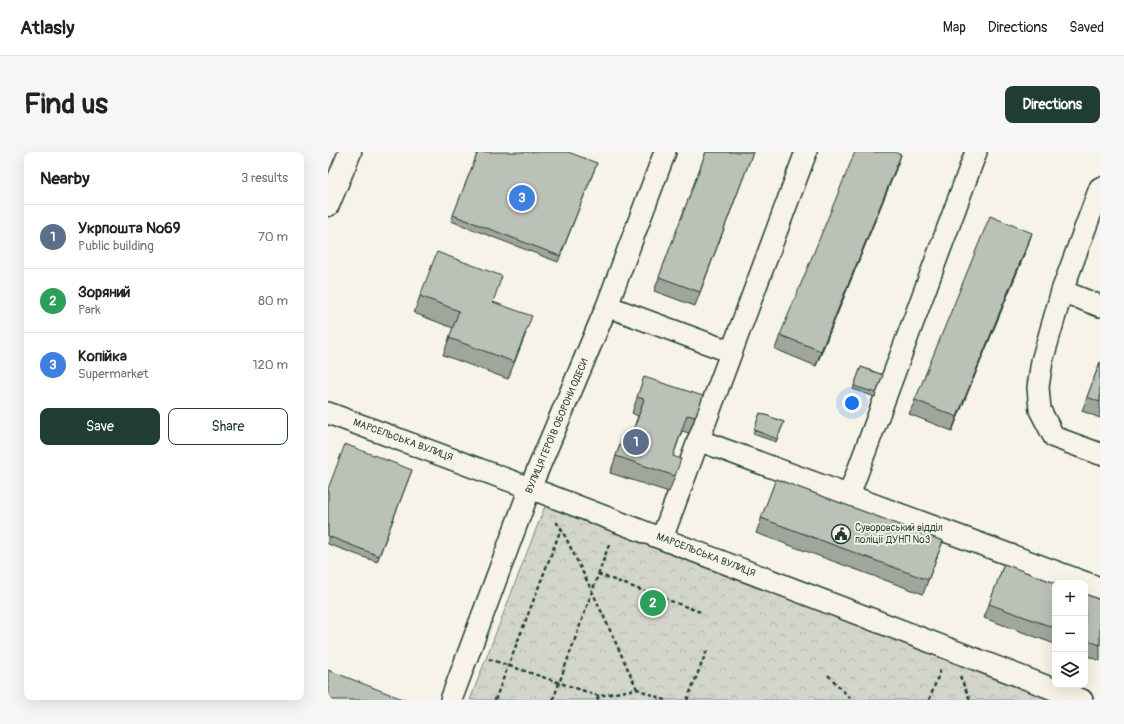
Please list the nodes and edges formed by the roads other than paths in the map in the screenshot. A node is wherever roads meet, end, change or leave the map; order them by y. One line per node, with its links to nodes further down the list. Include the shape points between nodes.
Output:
1 (350, 152): 6 (main road)
2 (665, 152): 8 (street, ВУЛИЦЯ ГЕРОЇВ ОБОРОНИ ОДЕСИ)
3 (806, 152): 10 (street)
4 (976, 152): 15 (street)
5 (1100, 188): 7 (street)
6 (328, 205)
7 (1062, 291): 9 (street); 13 (street, via 1042,361 1038,387 1040,410 1054,437)
8 (607, 306): 10 (street); 14 (street, ВУЛИЦЯ ГЕРОЇВ ОБОРОНИ ОДЕСИ)
9 (1100, 306)
10 (731, 352): 12 (street)
11 (328, 413): 14 (street, МАРСЕЛЬСЬКА ВУЛИЦЯ)
12 (698, 440): 15 (street); 16 (street)
13 (1100, 454)
14 (530, 488): 16 (street, МАРСЕЛЬСЬКА ВУЛИЦЯ); 18 (street, ВУЛИЦЯ ГЕРОЇВ ОБОРОНИ ОДЕСИ)
15 (849, 495): 17 (street)
16 (662, 538): 19 (street, МАРСЕЛЬСЬКА ВУЛИЦЯ)
17 (1100, 588)
18 (451, 700)
19 (1082, 700)

